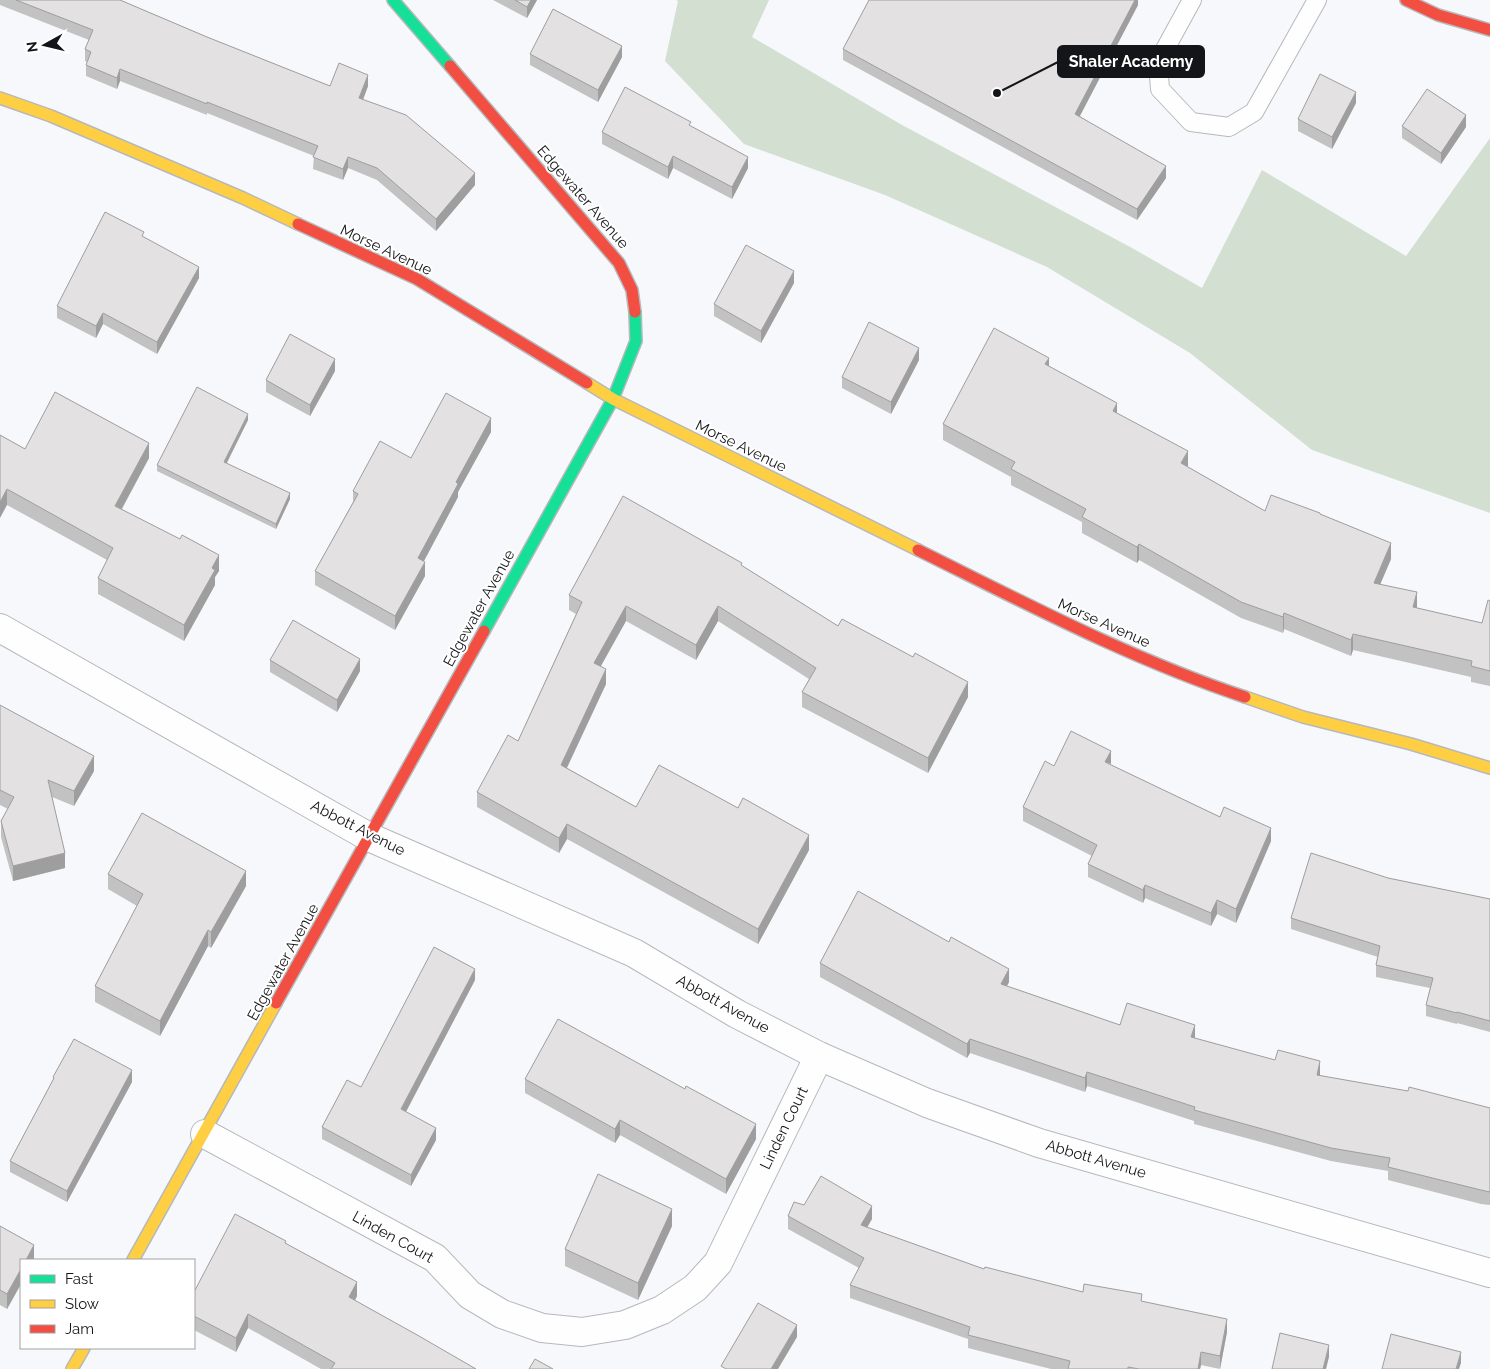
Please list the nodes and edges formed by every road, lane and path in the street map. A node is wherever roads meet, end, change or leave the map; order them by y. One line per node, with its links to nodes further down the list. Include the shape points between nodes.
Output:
1 (393, 0): 7 (street, Edgewater Avenue, via 620,263 632,290 636,340)
2 (1192, 0): 3 (lane, via 1158,62 1160,89 1191,122 1229,127 1254,112)
3 (1317, 0)
4 (1406, 0): 5 (street, via 1438,15)
5 (1490, 30)
6 (0, 98): 7 (street, Morse Avenue, via 52,116 243,198 417,279)
7 (613, 399): 9 (street, Morse Avenue, via 1086,633 1204,684 1303,717); 10 (street, Edgewater Avenue)
8 (0, 628): 10 (street, Abbott Avenue)
9 (1490, 768)
10 (369, 837): 11 (street, Abbott Avenue, via 634,952 737,1014); 12 (street, Edgewater Avenue)
11 (819, 1056): 12 (street, Linden Court, via 718,1263 695,1288 662,1310 625,1325 582,1332 542,1328 502,1314 470,1295 435,1258); 14 (street, Abbott Avenue, via 927,1103 1039,1143)
12 (205, 1134): 13 (street, Edgewater Avenue)
13 (134, 1259)
14 (1490, 1273)
15 (83, 1349): 16 (street)
16 (72, 1369)

